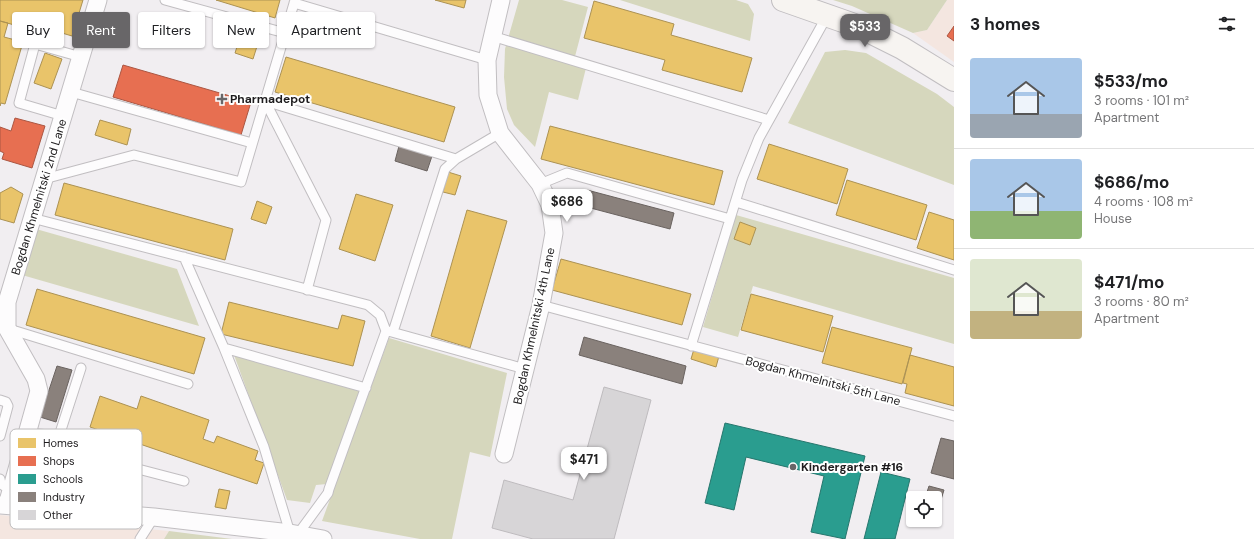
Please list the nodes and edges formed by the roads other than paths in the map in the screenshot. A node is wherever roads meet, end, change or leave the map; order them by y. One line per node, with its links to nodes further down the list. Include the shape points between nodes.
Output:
1 (98, 0): 11 (street, Bogdan Khmelnitski 2nd Lane)
2 (165, 0): 8 (lane)
3 (500, 0): 9 (street, Bogdan Khmelnitski 4th Lane)
4 (783, 0): 7 (main road)
5 (295, 2): 6 (lane); 12 (lane)
6 (292, 12)
7 (828, 15): 13 (main road, via 860,27 902,48); 17 (lane)
8 (277, 31)
9 (492, 36): 12 (street, Bogdan Khmelnitski 4th Lane); 17 (lane)
10 (281, 48): 15 (lane)
11 (81, 57): 14 (street, Bogdan Khmelnitski 2nd Lane); 16 (lane, via 35,44 19,103)
12 (487, 60): 18 (street, Bogdan Khmelnitski 4th Lane, via 488,95)
13 (954, 80)
14 (70, 92): 16 (street, Bogdan Khmelnitski 2nd Lane); 19 (lane)
15 (265, 101): 19 (lane); 20 (lane); 28 (lane, via 326,220)
16 (63, 116): 21 (street, Bogdan Khmelnitski 2nd Lane)
17 (769, 120): 23 (lane, via 742,180)
18 (500, 133): 20 (lane); 22 (street, Bogdan Khmelnitski 4th Lane)
19 (252, 143): 21 (lane, via 240,182 134,155)
20 (456, 159): 31 (lane, via 445,169)
21 (44, 179): 24 (street, Bogdan Khmelnitski 2nd Lane)
22 (540, 184): 25 (lane, via 567,173); 29 (street, Bogdan Khmelnitski 4th Lane, via 550,205 554,233)
23 (736, 202): 25 (lane); 27 (lane)
24 (32, 218): 26 (lane); 30 (street, Bogdan Khmelnitski 2nd Lane, via 6,302)
25 (730, 219): 32 (lane)
26 (184, 257): 28 (lane); 33 (lane)
27 (954, 270)
28 (306, 290): 31 (lane, via 368,305 380,315)
29 (540, 305): 32 (lane, Bogdan Khmelnitski 5th Lane); 35 (street, Bogdan Khmelnitski 4th Lane)
30 (7, 328): 36 (lane); 40 (street, Bogdan Khmelnitski 2nd Lane, via 36,379 39,391)
31 (390, 332): 35 (lane); 37 (lane)
32 (691, 346): 39 (lane, Bogdan Khmelnitski 5th Lane)
33 (224, 348): 37 (lane); 50 (lane, via 264,447)
34 (81, 368): 41 (lane)
35 (525, 369): 43 (street, Bogdan Khmelnitski 4th Lane)
36 (188, 384)
37 (366, 388): 50 (lane, via 328,493)
38 (0, 400): 42 (lane, via 8,406)
39 (954, 416)
40 (29, 429)
41 (61, 429)
42 (0, 436)
43 (504, 454)
44 (142, 469): 45 (lane)
45 (184, 480)
46 (10, 482): 47 (street, Bogdan Khmelnitski 2nd Lane)
47 (5, 495)
48 (142, 516): 49 (street)
49 (154, 518): 50 (street); 51 (lane)
50 (295, 535): 52 (street)
51 (140, 539)
52 (323, 539)

